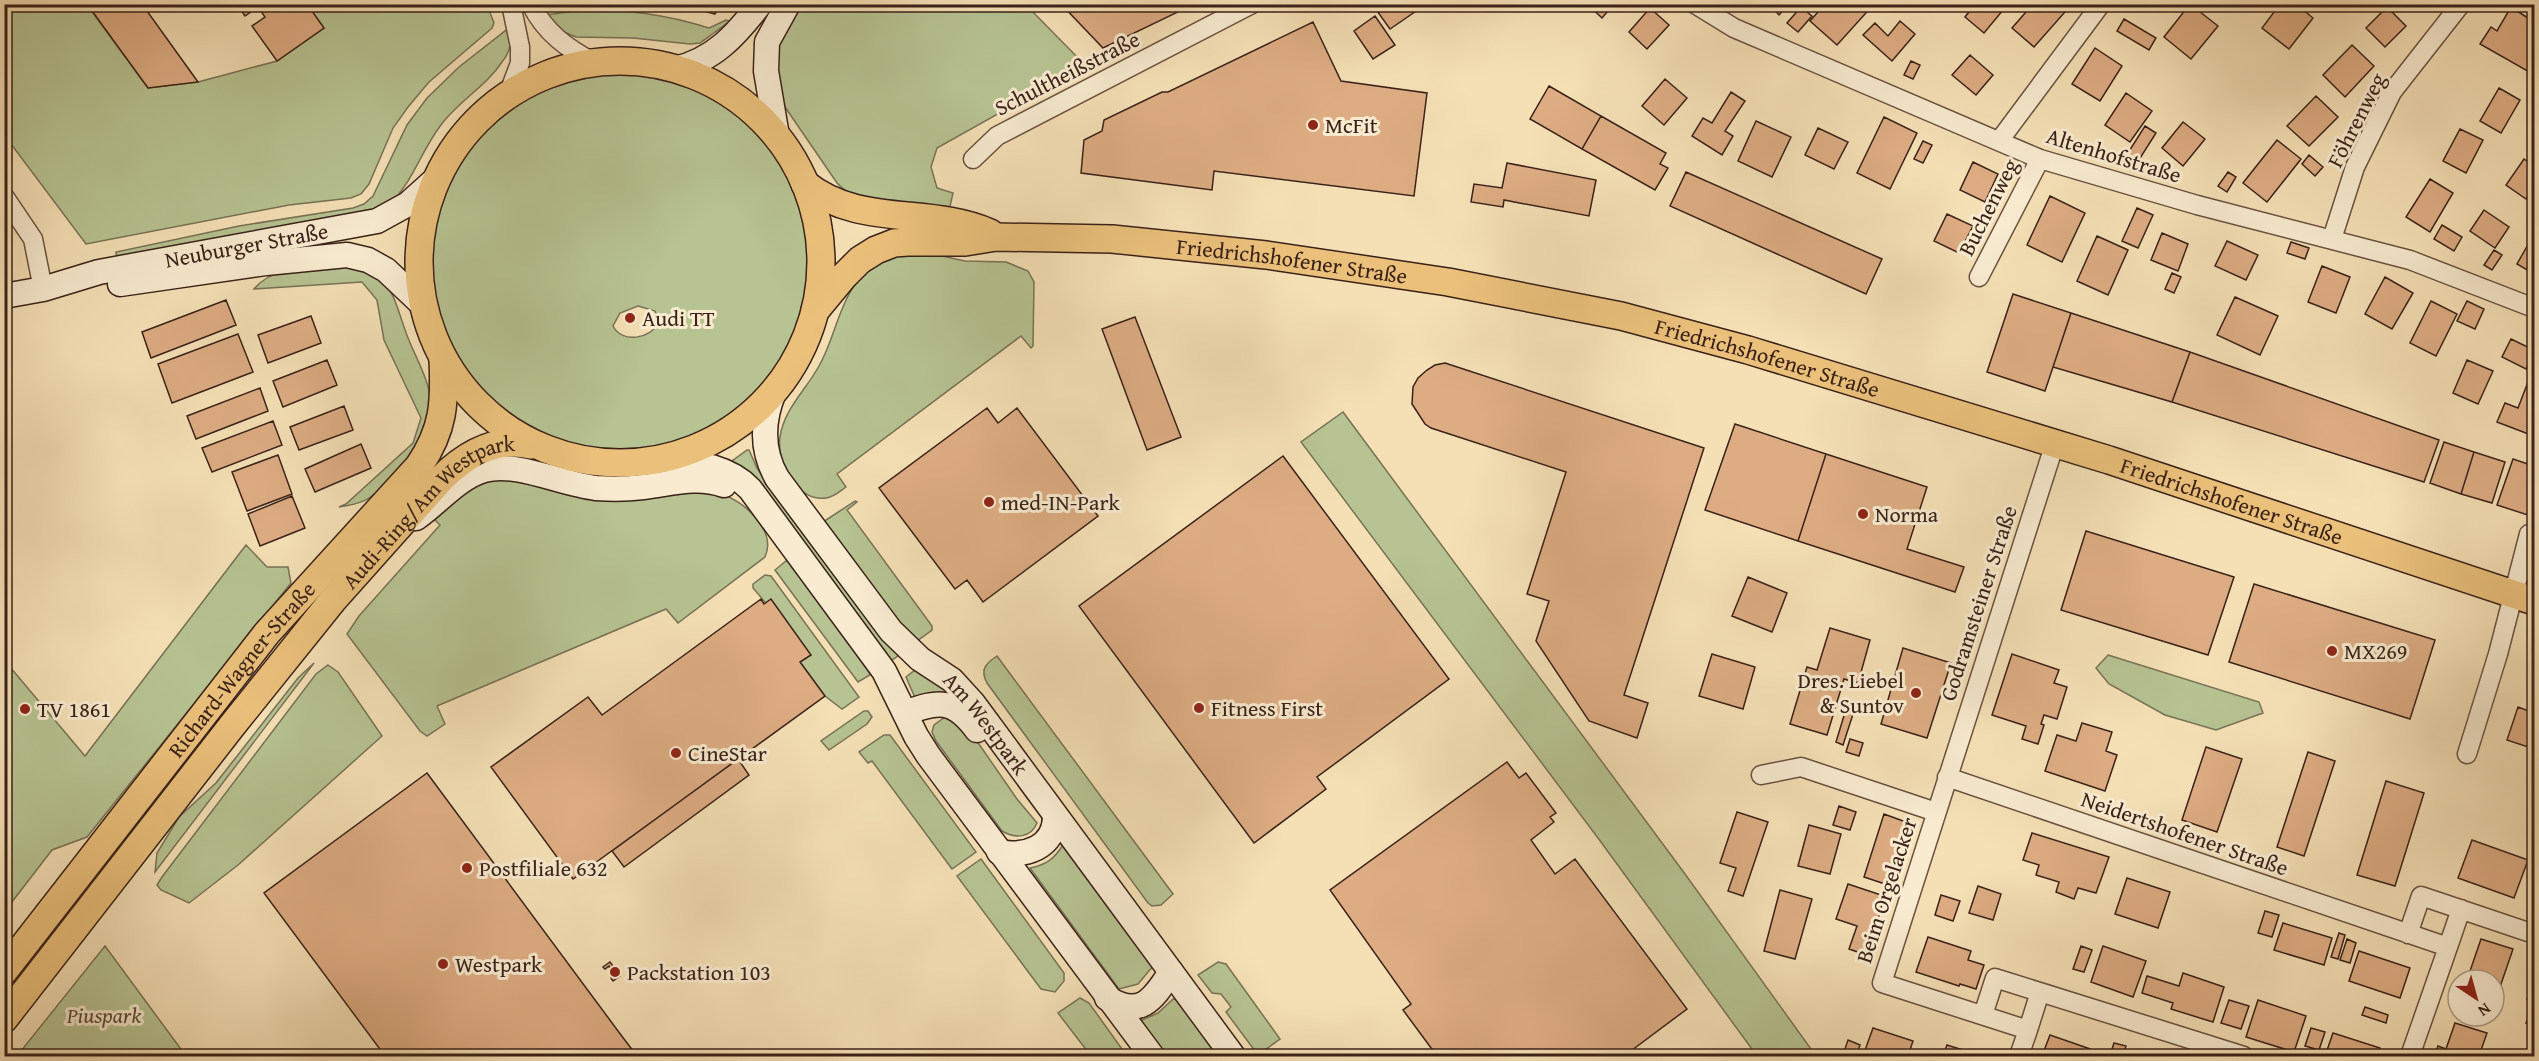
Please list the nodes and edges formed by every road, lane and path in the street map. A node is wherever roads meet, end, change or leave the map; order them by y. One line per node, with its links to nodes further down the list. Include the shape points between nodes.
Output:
1 (512, 4): 11 (street, via 520,63)
2 (531, 4): 9 (street, via 540,21 560,42)
3 (760, 4): 10 (main road, via 722,48)
4 (788, 4): 12 (main road, via 767,42 766,71)
5 (1252, 4): 14 (street, Schultheißstraße, via 997,136)
6 (1695, 4): 13 (street, Altenhofstraße, via 1734,28)
7 (2101, 4): 13 (street, Buchenweg)
8 (2461, 4): 20 (street, Föhrenweg, via 2392,92 2355,167)
9 (595, 63): 10 (main road, via 633,62); 11 (main road, via 541,77)
10 (675, 69): 12 (main road, via 735,98)
11 (508, 95): 16 (main road, via 466,132)
12 (777, 136): 17 (main road)
13 (1999, 141): 15 (street, Altenhofstraße)
14 (973, 159)
15 (2040, 159): 20 (street, Altenhofstraße); 21 (street, Buchenweg)
16 (437, 178): 22 (main road, Neuburger Straße, via 408,204 377,221 114,269); 24 (main road, via 424,213 418,250)
17 (805, 184): 19 (main road, Friedrichshofener Straße, via 824,197 855,209 964,224); 26 (main road, via 819,238 820,275)
18 (4, 196): 22 (street, via 33,239)
19 (996, 237): 26 (main road, Friedrichshofener Straße, via 965,242 894,243 876,250 844,276); 29 (main road, Friedrichshofener Straße, via 1112,239 1266,255 1448,282 1621,316)
20 (2332, 239): 25 (street, Altenhofstraße, via 2410,260)
21 (1979, 277)
22 (43, 289): 23 (main road, Neuburger Straße); 24 (main road, Neuburger Straße, via 75,291 266,262 347,255 386,270)
23 (4, 296)
24 (423, 305): 27 (main road)
25 (2535, 308)
26 (815, 311): 28 (main road, via 802,346)
27 (443, 357): 30 (main road, via 475,402 503,427); 49 (main road, Richard-Wagner-Straße, via 443,414 434,443 419,466 261,641)
28 (774, 392): 31 (main road, via 731,430 698,448); 41 (main road, Am Westpark, via 764,433 767,456 777,478 891,631 920,659 952,680)
29 (2055, 443): 35 (main road, Friedrichshofener Straße); 40 (street, Godramsteiner Straße)
30 (535, 446): 31 (main road, via 589,460 625,463); 33 (main road, Audi-Ring/Am Westpark, via 503,442 470,455 447,473)
31 (662, 459): 32 (main road, via 714,467 734,475)
32 (763, 507): 33 (main road, via 722,484 705,480 598,488 495,467 460,482); 37 (main road, via 884,671)
33 (393, 532): 36 (main road, Audi-Ring/Am Westpark)
34 (2529, 534): 35 (street)
35 (2524, 597): 38 (street)
36 (333, 600): 54 (main road, Richard-Wagner-Straße)
37 (905, 713): 41 (main road, via 933,704 954,707 1000,757); 44 (main road, via 928,755)
38 (2467, 754)
39 (1761, 775): 42 (street, via 1801,767)
40 (1947, 777): 42 (street, Beim Orgelacker); 46 (street, Neidertshofener Straße)
41 (1029, 778): 43 (main road, Am Westpark)
42 (1936, 812): 53 (street, Beim Orgelacker, via 1881,983)
43 (1055, 816): 44 (main road, via 1055,825 1040,846 1024,854); 50 (main road, Am Westpark)
44 (999, 852): 52 (main road)
45 (2461, 909): 46 (street, via 2421,896); 47 (street); 48 (street)
46 (2408, 934): 48 (street, Neidertshofener Straße)
47 (2535, 934)
48 (2448, 947): 60 (street)
49 (4, 971)
50 (1171, 972): 52 (main road, via 1152,997 1137,1007 1129,1008); 57 (main road, Am Westpark)
51 (2040, 993): 53 (street, via 1995,978); 55 (street); 59 (street)
52 (1107, 998): 56 (main road)
53 (1983, 1016): 55 (street, Beim Orgelacker)
54 (4, 1019)
55 (2028, 1030): 58 (street)
56 (1152, 1056)
57 (1233, 1056)
58 (2019, 1056)
59 (2244, 1056)
60 (2410, 1056)

